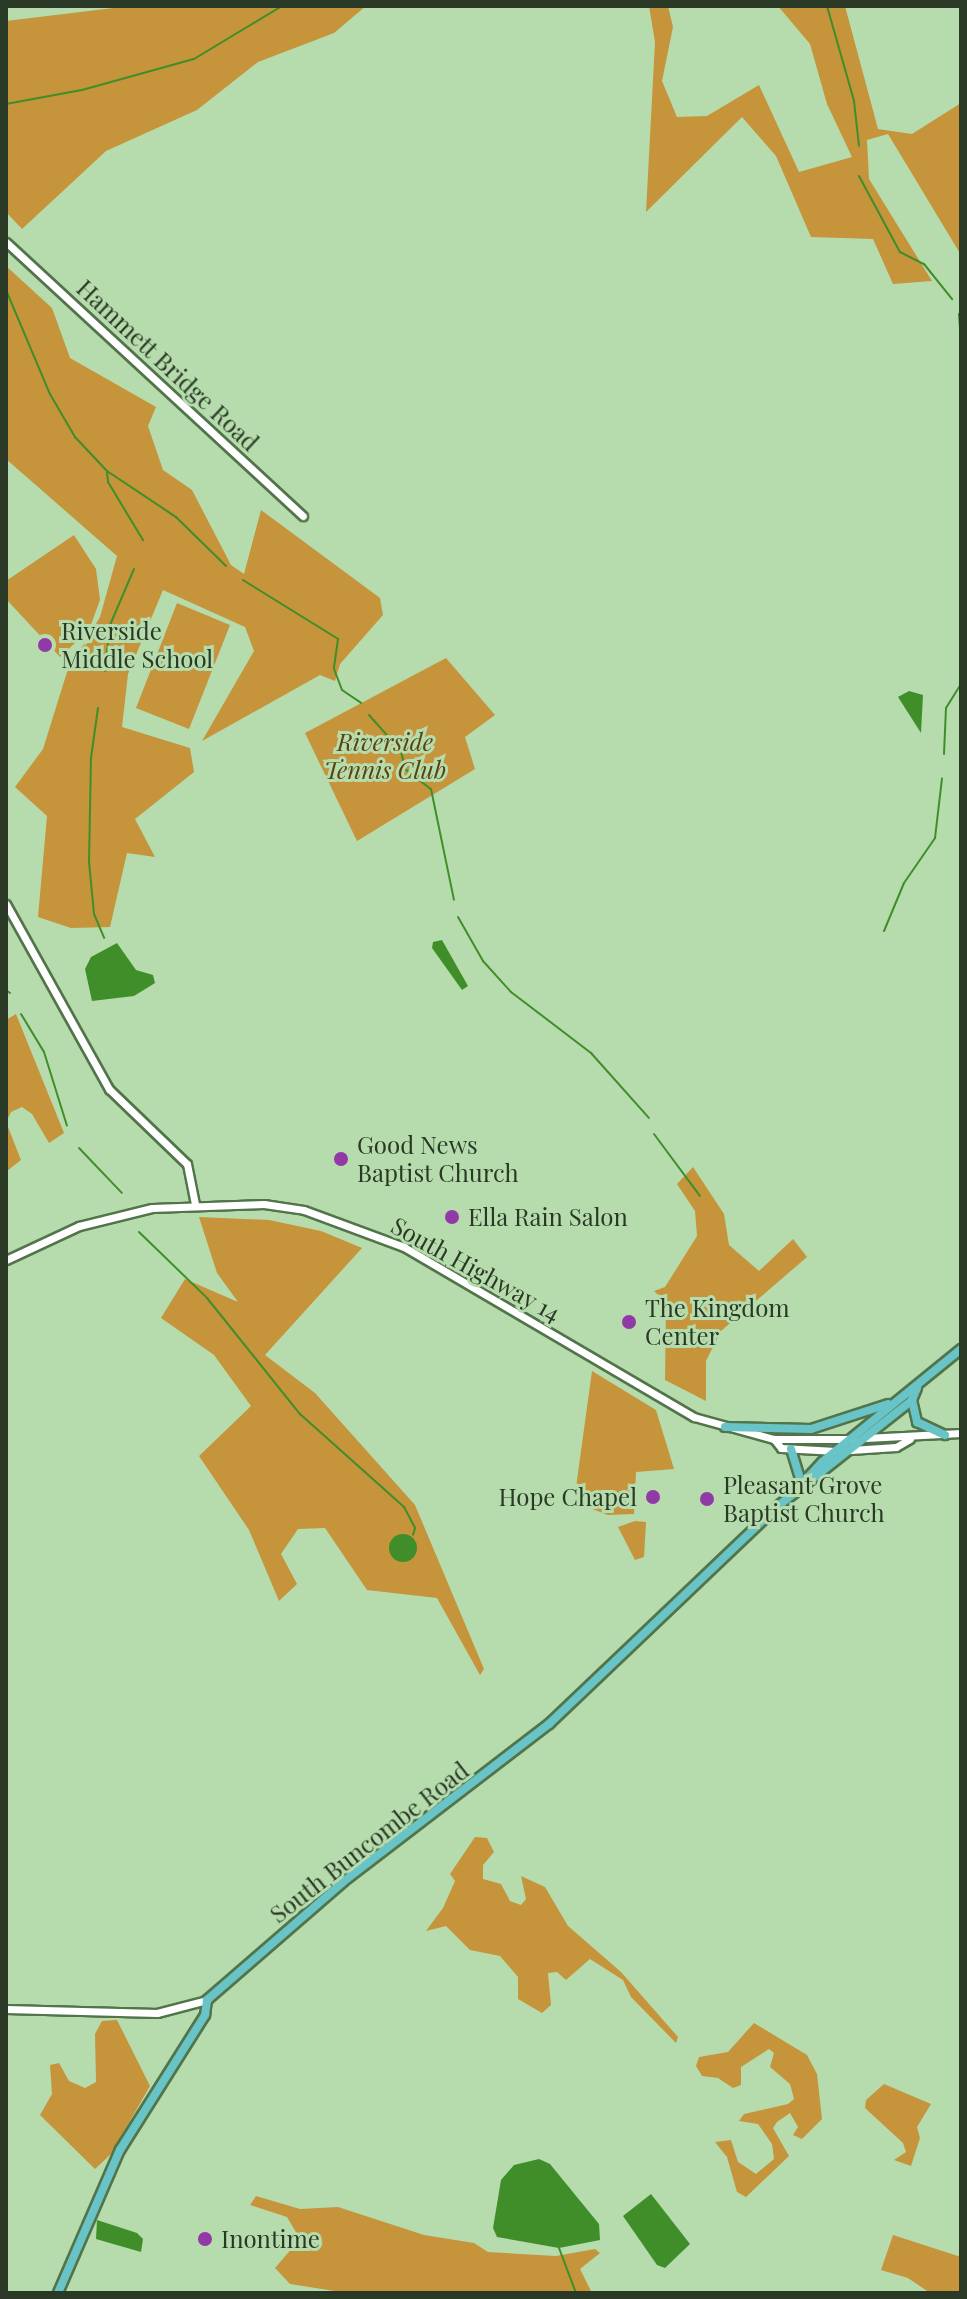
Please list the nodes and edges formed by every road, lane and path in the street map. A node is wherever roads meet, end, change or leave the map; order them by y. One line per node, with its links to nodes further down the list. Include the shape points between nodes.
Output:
1 (6, 242): 2 (main road, Hammett Bridge Road)
2 (303, 516)
3 (6, 904): 4 (main road, via 109,1089 187,1164)
4 (195, 1204): 5 (main road, South Highway 14, via 103,1218); 10 (main road, South Highway 14, via 304,1210 367,1231 435,1264 664,1402)
5 (6, 1260)
6 (961, 1349): 7 (main road, South Buncombe Road)
7 (917, 1388): 8 (main road, South Buncombe Road); 9 (main road, South Buncombe Road)
8 (912, 1400): 12 (main road, via 917,1422); 15 (main road, South Buncombe Road)
9 (892, 1402): 10 (main road, via 811,1429); 14 (main road, South Buncombe Road)
10 (725, 1427): 13 (main road, South Highway 14)
11 (961, 1433): 12 (main road, South Highway 14)
12 (945, 1435): 16 (main road, South Highway 14)
13 (774, 1439): 14 (main road, South Highway 14); 17 (main road, South Highway 14)
14 (850, 1439): 15 (main road, South Highway 14); 18 (main road, South Buncombe Road)
15 (862, 1439): 16 (main road, South Highway 14); 19 (main road, South Buncombe Road)
16 (910, 1439): 19 (main road, South Highway 14, via 896,1447)
17 (791, 1449): 18 (main road, South Highway 14); 20 (main road)
18 (836, 1451): 19 (main road, South Highway 14); 20 (main road, South Buncombe Road)
19 (848, 1451): 20 (main road, South Buncombe Road)
20 (799, 1485): 21 (main road, South Buncombe Road, via 538,1733 343,1882)
21 (207, 2000): 22 (main road, via 157,2013); 23 (main road, South Buncombe Road, via 205,2015 120,2150)
22 (6, 2009)
23 (58, 2293)

